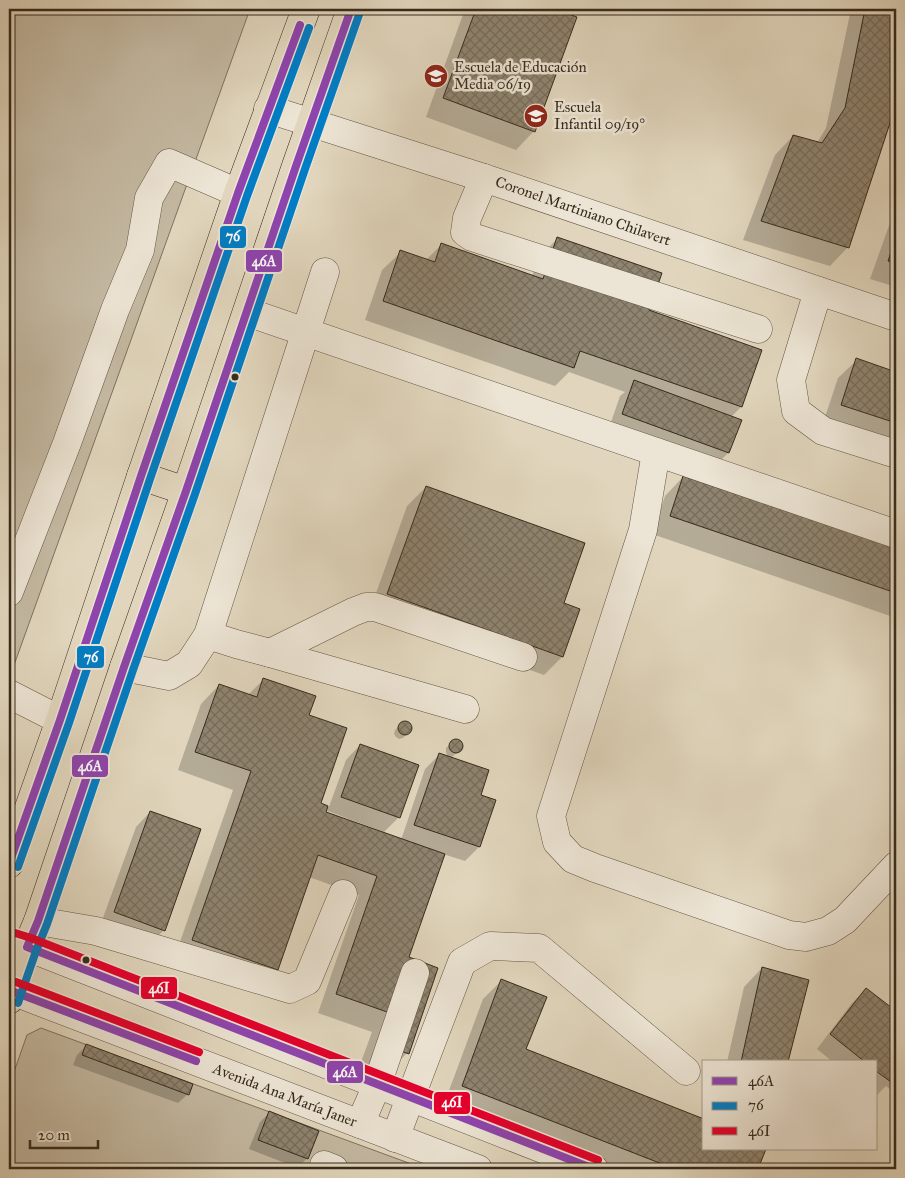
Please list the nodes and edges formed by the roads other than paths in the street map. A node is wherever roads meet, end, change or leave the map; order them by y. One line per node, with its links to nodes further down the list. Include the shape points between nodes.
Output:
1 (306, 9): 3 (main road)
2 (351, 9): 4 (main road)
3 (268, 109): 4 (street, Coronel Martiniano Chilavert); 6 (main road)
4 (311, 123): 5 (street, Coronel Martiniano Chilavert); 9 (main road)
5 (484, 178): 8 (street, Coronel Martiniano Chilavert); 11 (street, via 467,218 465,232 472,237)
6 (238, 194): 15 (main road); 18 (street, via 169,163 149,198 140,250)
7 (325, 272): 12 (street)
8 (818, 291): 10 (street, Coronel Martiniano Chilavert); 14 (street, via 791,380 796,411 823,431)
9 (247, 312): 12 (street); 16 (main road)
10 (896, 317)
11 (758, 329)
12 (306, 332): 13 (street); 19 (street)
13 (656, 452): 17 (street); 27 (street, via 643,530 551,816 557,842 573,860 806,937 828,931 845,920)
14 (896, 454)
15 (141, 476): 16 (main road); 25 (main road)
16 (186, 491): 22 (main road)
17 (896, 534)
18 (9, 592)
19 (208, 635): 20 (street); 22 (street, via 189,664 169,676)
20 (270, 653): 21 (street, via 353,612 375,607); 24 (street)
21 (523, 657)
22 (124, 667): 29 (main road)
23 (9, 694): 25 (street)
24 (465, 709)
25 (60, 720): 26 (main road)
26 (9, 864)
27 (896, 866)
28 (343, 894): 29 (street, via 307,981 290,989 96,932)
29 (38, 921): 30 (main road)
30 (18, 944): 32 (main road); 34 (street)
31 (415, 973): 34 (street)
32 (10, 994): 36 (street, Avenida Ana María Janer)
33 (686, 1071): 35 (street, via 539,948 490,946 462,962)
34 (377, 1085): 35 (street); 36 (street)
35 (411, 1098): 37 (street); 39 (street)
36 (360, 1124): 37 (street, Avenida Ana María Janer)
37 (395, 1138): 38 (street, Avenida Ana María Janer)
38 (478, 1169)
39 (594, 1169)

